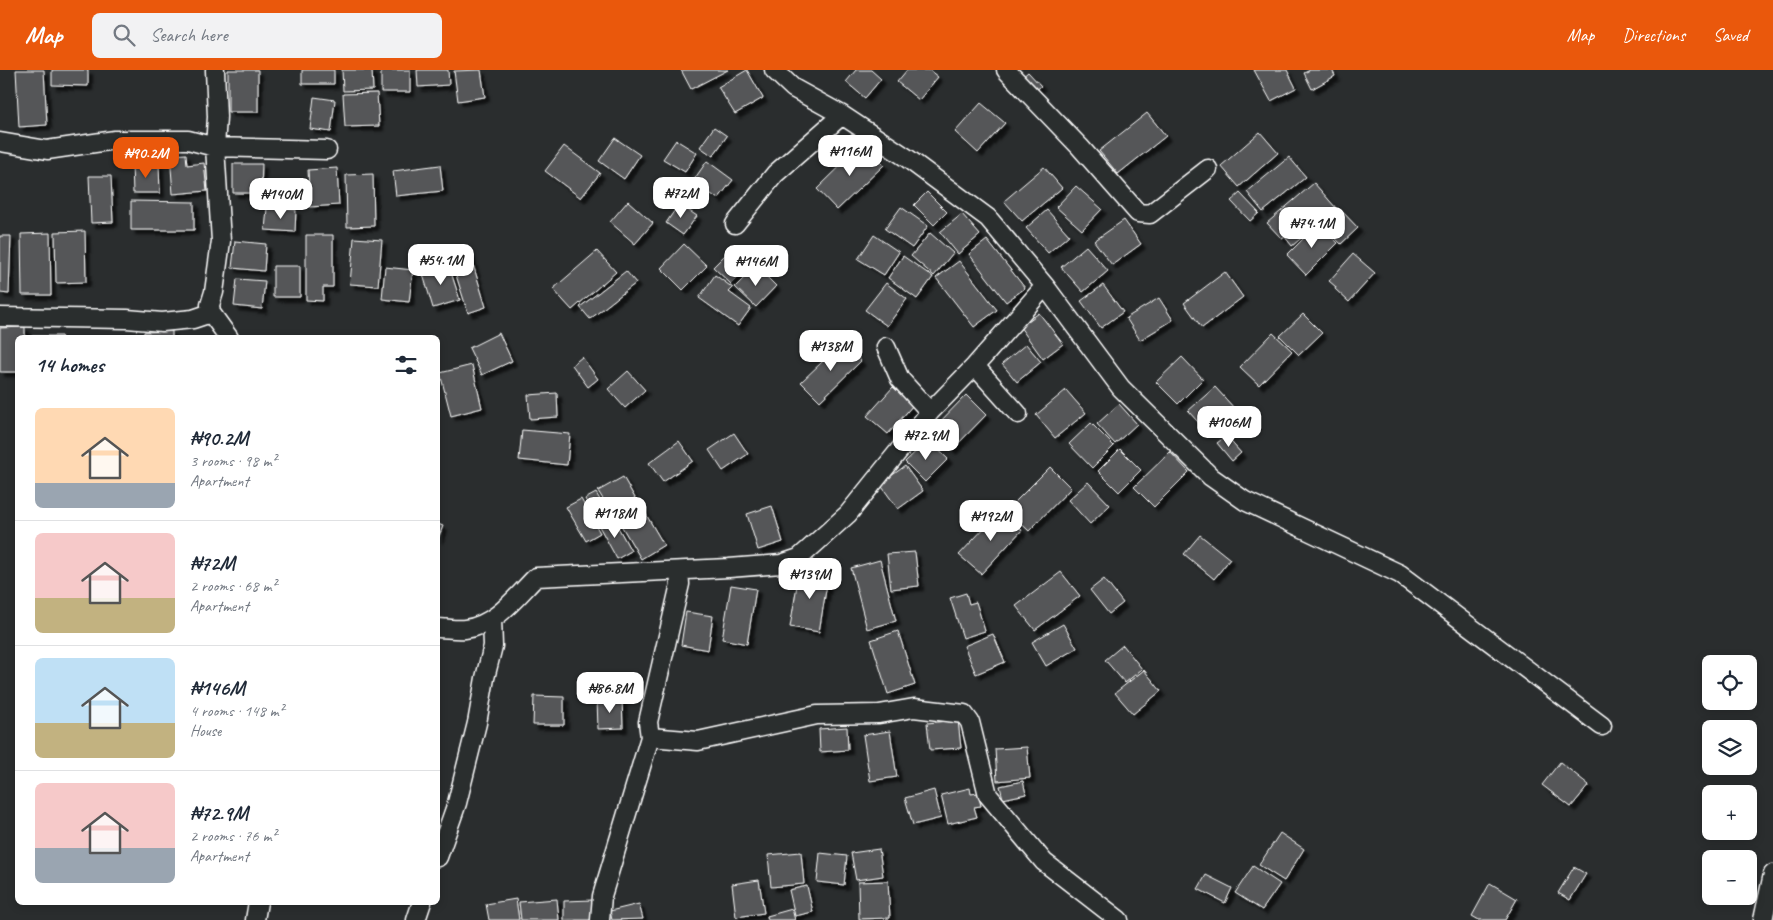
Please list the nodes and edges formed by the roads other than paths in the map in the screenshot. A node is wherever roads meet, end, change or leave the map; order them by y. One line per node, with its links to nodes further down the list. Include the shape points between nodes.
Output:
1 (215, 70): 6 (street)
2 (774, 70): 4 (street, via 793,88)
3 (1006, 70): 8 (street, via 1138,213 1150,214)
4 (842, 115): 9 (street, via 775,174); 10 (street, via 988,218)
5 (0, 142): 6 (street, via 48,150 115,140 188,140)
6 (215, 147): 7 (street); 11 (street, via 221,241)
7 (327, 150)
8 (1208, 169)
9 (735, 224)
10 (1045, 286): 15 (street); 21 (street, via 1121,388 1211,477 1245,501 1400,574)
11 (211, 313): 12 (street, via 193,319 162,322); 13 (street)
12 (0, 317)
13 (228, 335)
14 (886, 347): 16 (street, via 900,378)
15 (975, 366): 16 (street); 17 (street)
16 (930, 412): 18 (street, via 848,514 799,558 780,564)
17 (1018, 414)
18 (679, 571): 19 (street, via 536,577); 22 (street, via 680,584 648,722)
19 (492, 619): 20 (street, via 465,629); 23 (street, via 493,646 478,723 457,803)
20 (440, 628)
21 (1602, 726)
22 (650, 737): 29 (street, via 602,896); 30 (street, via 698,741 817,715 879,714 914,708 964,714 970,722 988,795 1044,862)
23 (440, 851)
24 (1773, 874): 31 (street)
25 (257, 905): 27 (street)
26 (421, 905): 28 (street)
27 (254, 920)
28 (416, 920)
29 (600, 920)
30 (1120, 920)
31 (1763, 920)

